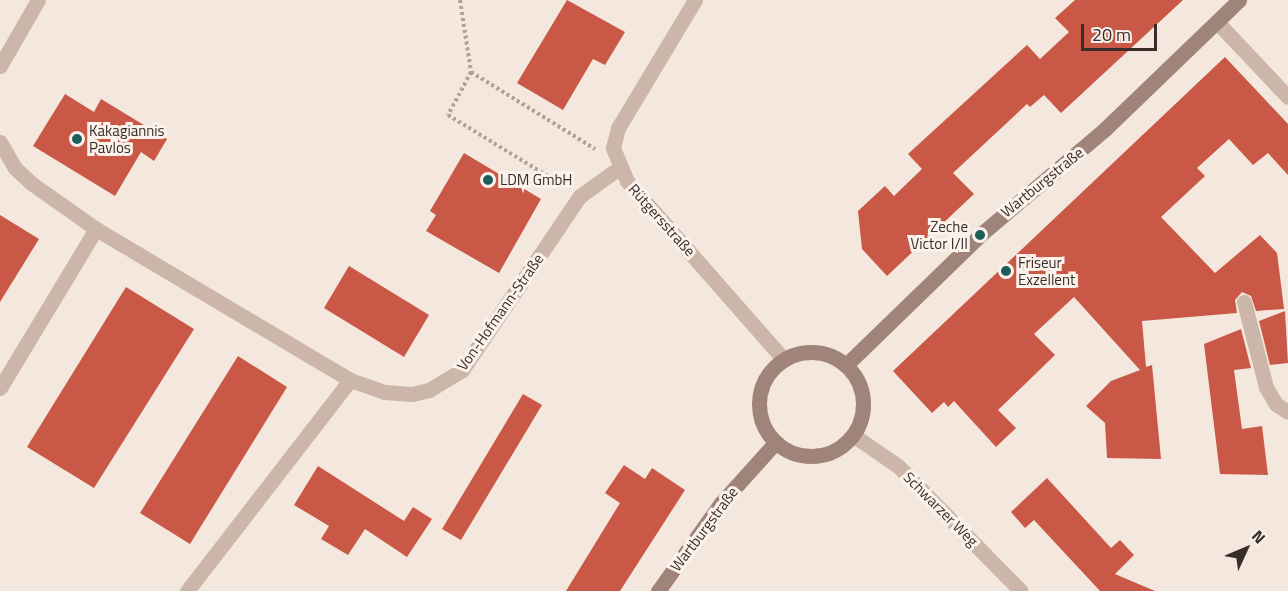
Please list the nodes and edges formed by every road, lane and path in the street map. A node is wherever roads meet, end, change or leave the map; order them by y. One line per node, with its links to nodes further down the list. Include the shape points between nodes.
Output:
1 (38, 0): 6 (street)
2 (460, 0): 7 (path)
3 (695, 0): 10 (street, Rütgersstraße, via 618,128 613,148)
4 (1239, 0): 5 (main road, Wartburgstraße)
5 (1217, 22): 8 (street); 15 (main road, Wartburgstraße, via 1105,129 980,235)
6 (0, 66)
7 (471, 72): 10 (path, via 591,146); 11 (path, via 448,115)
8 (1288, 97)
9 (0, 142): 12 (street, Von-Hofmann-Straße, via 15,168 31,183)
10 (619, 168): 11 (street, Von-Hofmann-Straße); 14 (street, Rütgersstraße)
11 (580, 196): 16 (street, Von-Hofmann-Straße, via 462,370 429,390 412,394 384,392)
12 (96, 229): 16 (street, Von-Hofmann-Straße); 17 (street)
13 (1244, 302): 18 (street, via 1266,387 1276,404)
14 (784, 360): 15 (main road, via 816,352); 20 (main road, via 765,380 760,399 761,418)
15 (846, 365): 19 (main road, via 859,383 864,404)
16 (350, 380): 21 (street)
17 (0, 388)
18 (1288, 412)
19 (853, 435): 20 (main road, via 834,451 810,456); 23 (street, Schwarzer Weg, via 898,466)
20 (776, 442): 22 (main road, Wartburgstraße, via 721,503)
21 (187, 591)
22 (658, 591)
23 (1021, 591)

